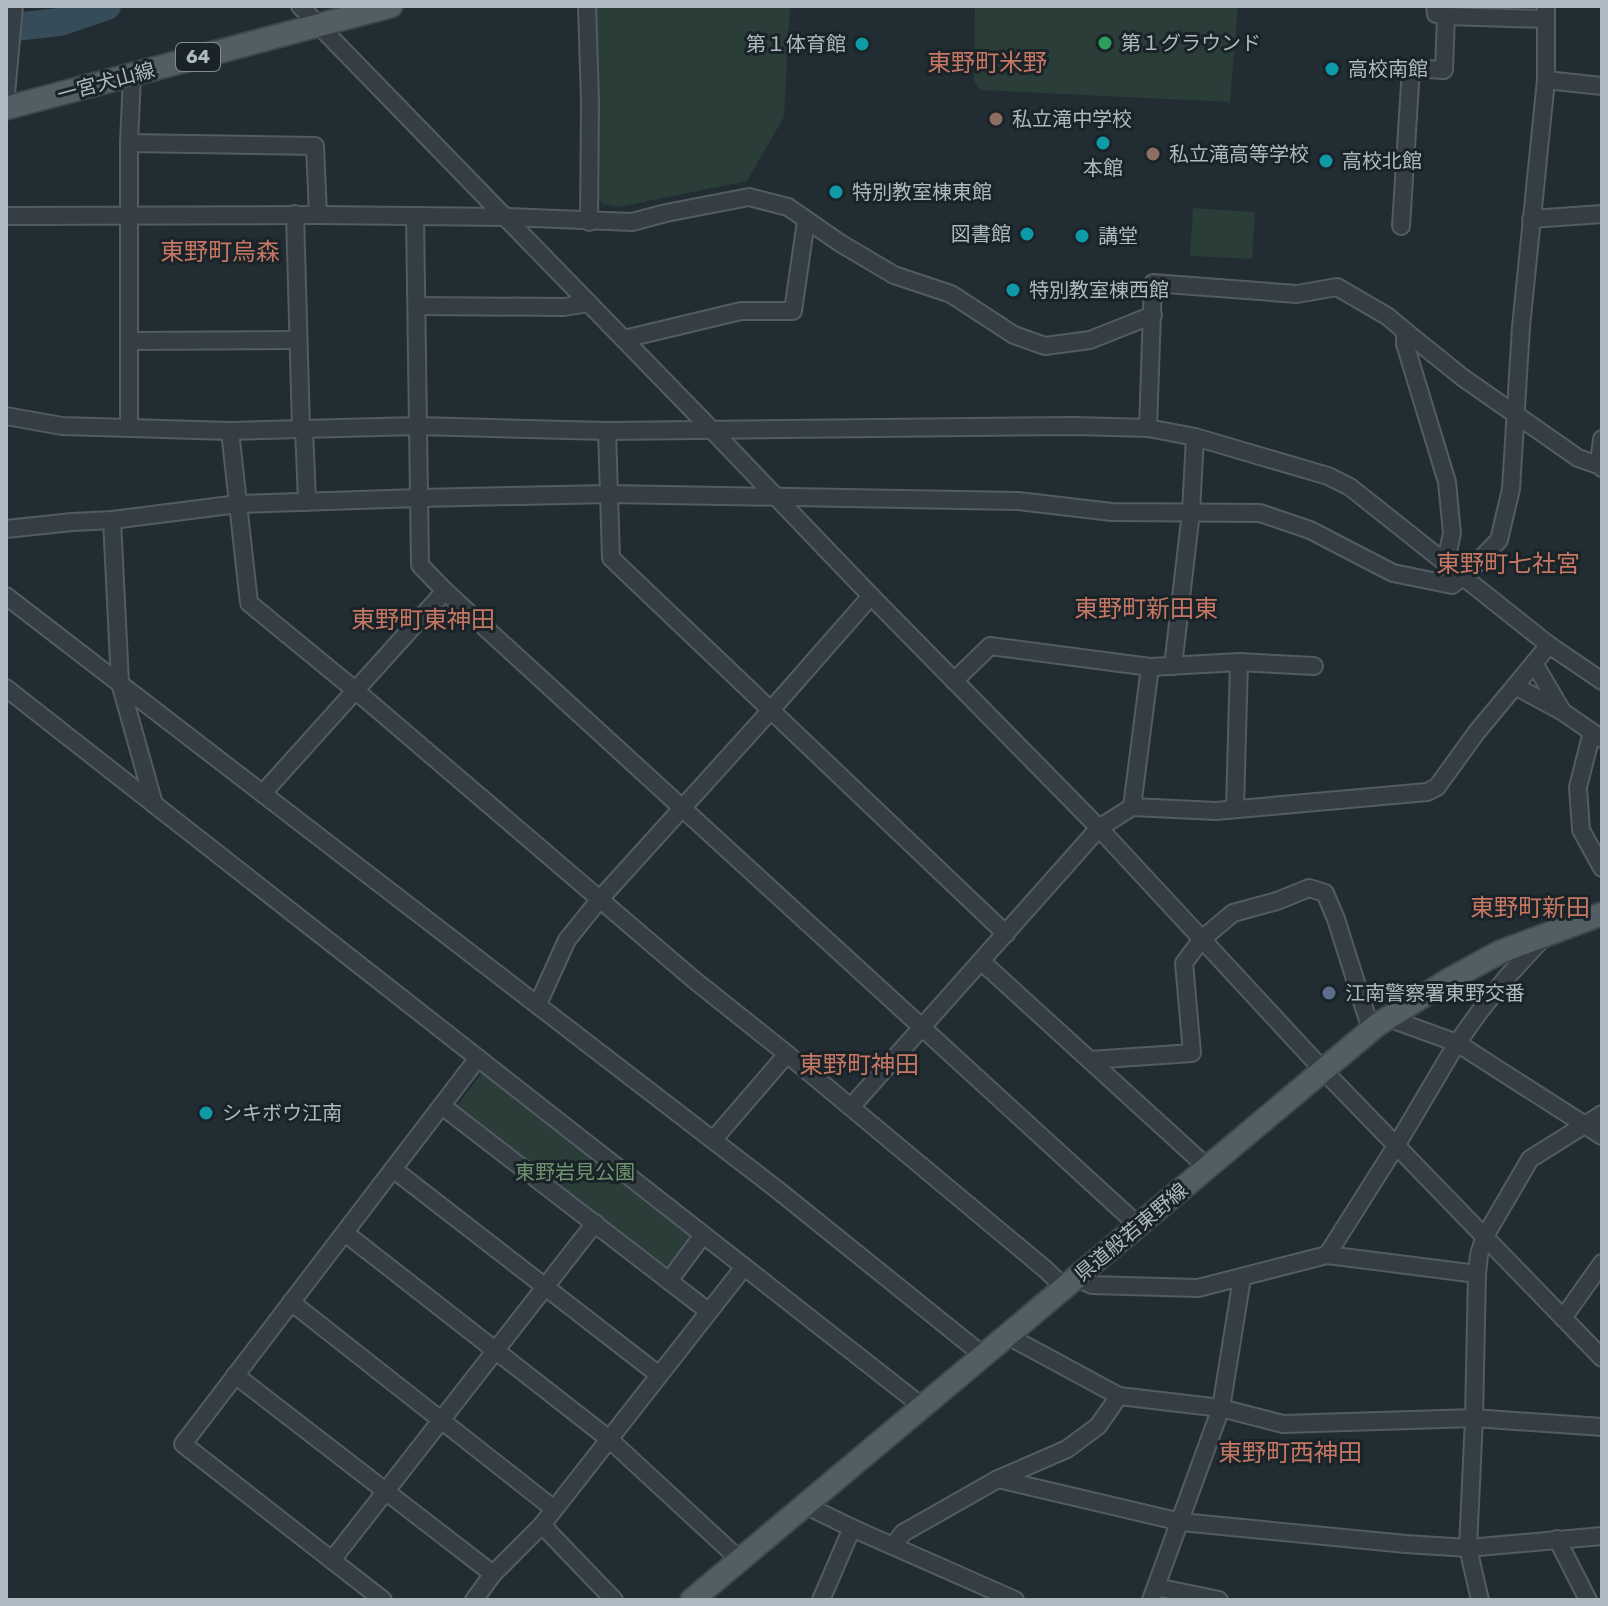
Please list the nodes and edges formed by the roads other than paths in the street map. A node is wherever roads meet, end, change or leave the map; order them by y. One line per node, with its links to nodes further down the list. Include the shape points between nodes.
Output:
1 (14, 6): 11 (street)
2 (300, 6): 7 (street)
3 (391, 6): 7 (main road, 一宮犬山線 / 64)
4 (587, 6): 23 (street)
5 (1441, 11): 6 (street); 24 (street, via 1444,70 1411,68)
6 (1546, 12): 9 (street)
7 (320, 25): 8 (main road, 一宮犬山線 / 64); 20 (street)
8 (132, 75): 12 (main road, 一宮犬山線 / 64); 13 (street)
9 (1546, 80): 10 (street); 21 (street)
10 (1602, 86)
11 (6, 94)
12 (6, 108)
13 (129, 143): 16 (street); 17 (street, via 315,146)
14 (295, 214): 16 (street); 17 (street); 30 (street)
15 (1602, 214): 21 (street)
16 (129, 215): 18 (street); 31 (street)
17 (318, 215): 19 (street)
18 (6, 216)
19 (415, 216): 20 (street); 26 (street)
20 (506, 217): 23 (street); 25 (street)
21 (1531, 219): 32 (street)
22 (806, 221): 23 (street, via 788,207 749,197 632,222); 27 (street, via 894,275 951,294 1014,335 1045,346 1090,340); 29 (street, via 793,311 741,311)
23 (589, 222)
24 (1401, 226)
25 (589, 303): 26 (street); 29 (street)
26 (417, 306): 34 (street)
27 (1153, 315): 28 (street, via 1153,283 1297,294 1337,287); 37 (street)
28 (1405, 331): 32 (street); 51 (street, via 1447,482 1452,533)
29 (624, 339): 38 (street)
30 (298, 340): 31 (street); 36 (street)
31 (129, 341): 35 (street)
32 (1514, 413): 42 (street, via 1578,458); 52 (street, via 1511,489 1499,540)
33 (6, 416): 35 (street, via 62,426)
34 (418, 426): 36 (street); 40 (street); 45 (street)
35 (129, 428): 39 (street)
36 (303, 428): 39 (street); 46 (street)
37 (1148, 428): 38 (street); 41 (street)
38 (711, 429): 40 (street); 44 (street)
39 (230, 431): 47 (street)
40 (607, 431): 43 (street)
41 (1195, 437): 48 (street); 51 (street, via 1328,476)
42 (1602, 455)
43 (609, 494): 44 (street); 45 (street); 68 (street, via 611,558)
44 (777, 497): 48 (street, via 1018,501 1112,512); 55 (street)
45 (419, 498): 46 (street); 53 (street, via 420,565)
46 (307, 502): 47 (street)
47 (238, 504): 49 (street); 67 (street, via 249,603)
48 (1191, 512): 52 (street, via 1260,513 1310,530 1393,573 1452,585); 59 (street)
49 (112, 520): 50 (street); 64 (street)
50 (6, 529)
51 (1446, 561): 52 (street)
52 (1464, 576): 56 (street)
53 (445, 591): 67 (street); 74 (street)
54 (6, 596): 64 (street)
55 (871, 596): 62 (street); 68 (street)
56 (1549, 645): 58 (street); 63 (street)
57 (1239, 662): 59 (street); 60 (street); 75 (street)
58 (1534, 663): 65 (street); 69 (street)
59 (1173, 666): 61 (street)
60 (1314, 666)
61 (1150, 667): 62 (street, via 990,646); 73 (street)
62 (954, 681): 76 (street)
63 (1602, 681)
64 (120, 683): 71 (street); 72 (street)
65 (1515, 686): 69 (street); 75 (street, via 1437,787 1427,792)
66 (6, 688): 72 (street)
67 (355, 690): 71 (street); 78 (street)
68 (771, 710): 74 (street); 80 (street)
69 (1563, 712): 70 (street)
70 (1597, 735): 77 (street, via 1578,787 1581,830)
71 (263, 793): 84 (street)
72 (154, 804): 89 (street)
73 (1132, 807): 75 (street); 76 (street)
74 (681, 808): 78 (street); 86 (street)
75 (1235, 809)
76 (1099, 828): 80 (street); 82 (street)
77 (1602, 868)
78 (600, 899): 84 (street, via 567,940); 88 (street)
79 (1602, 914): 81 (main road, 県道般若東野線)
80 (1006, 934): 83 (street)
81 (1547, 934): 85 (main road, 県道般若東野線, via 1500,952); 87 (street)
82 (1202, 939): 85 (street, via 1233,913 1309,888 1325,893); 90 (street, via 1184,963 1192,1053); 91 (street)
83 (981, 961): 86 (street); 90 (street)
84 (538, 1004): 97 (street)
85 (1380, 1024): 87 (street); 91 (main road, 県道般若東野線)
86 (921, 1028): 93 (street); 102 (street)
87 (1457, 1043): 95 (street); 98 (street)
88 (787, 1054): 93 (street); 97 (street)
89 (478, 1058): 92 (street); 104 (street)
90 (1090, 1060): 99 (street)
91 (1323, 1070): 98 (street); 99 (main road, 県道般若東野線)
92 (442, 1106): 100 (street); 101 (street)
93 (851, 1107): 112 (street, via 1045,1269)
94 (1602, 1114): 95 (street)
95 (1586, 1126): 96 (street); 105 (street, via 1530,1159)
96 (1602, 1136)
97 (713, 1140): 119 (street)
98 (1396, 1146): 105 (street); 106 (street)
99 (1208, 1168): 102 (main road, 県道般若東野線)
100 (393, 1169): 103 (street); 113 (street)
101 (595, 1223): 111 (street); 113 (street)
102 (1139, 1226): 112 (main road, 県道般若東野線)
103 (345, 1233): 114 (street); 118 (street)
104 (703, 1235): 108 (street); 111 (street)
105 (1484, 1238): 109 (street); 116 (street)
106 (1327, 1255): 109 (street); 110 (street)
107 (1602, 1263): 116 (street)
108 (744, 1267): 115 (street); 124 (street)
109 (1477, 1274): 126 (street)
110 (1242, 1278): 112 (street, via 1198,1288); 125 (street)
111 (669, 1281): 115 (street)
112 (1071, 1283): 117 (main road, 県道般若東野線)
113 (545, 1287): 118 (street); 122 (street)
114 (291, 1302): 121 (street); 127 (street)
115 (708, 1311): 122 (street)
116 (1563, 1318): 120 (street)
117 (1008, 1336): 119 (main road, 県道般若東野線); 123 (street)
118 (495, 1350): 127 (street); 129 (street)
119 (984, 1356): 124 (main road, 県道般若東野線)
120 (1602, 1358)
121 (235, 1375): 131 (street); 141 (street, via 183,1444)
122 (659, 1375): 129 (street)
123 (1119, 1396): 125 (street); 130 (street, via 1098,1426 1067,1449)
124 (923, 1407): 132 (main road, 県道般若東野線)
125 (1221, 1408): 126 (street, via 1283,1424); 134 (street)
126 (1474, 1418): 128 (street); 140 (street)
127 (441, 1419): 131 (street); 133 (street)
128 (1602, 1427)
129 (609, 1439): 133 (street); 142 (street)
130 (998, 1479): 134 (street); 139 (street, via 903,1533)
131 (386, 1490): 141 (street); 143 (street)
132 (805, 1505): 136 (street); 142 (main road, 県道般若東野線)
133 (554, 1509): 135 (street)
134 (1181, 1522): 140 (street); 144 (street)
135 (542, 1525): 143 (street); 147 (street)
136 (852, 1528): 139 (street); 149 (street)
137 (1602, 1536): 138 (street)
138 (1557, 1539): 140 (street); 153 (street)
139 (893, 1546): 150 (street)
140 (1468, 1548): 152 (street)
141 (332, 1560): 145 (street)
142 (740, 1560): 148 (main road, 県道般若東野線)
143 (493, 1574): 146 (street)
144 (1154, 1593): 151 (street)
145 (383, 1600)
146 (474, 1600)
147 (614, 1600)
148 (692, 1600)
149 (821, 1600)
150 (1015, 1600)
151 (1219, 1600)
152 (1480, 1600)
153 (1588, 1600)

